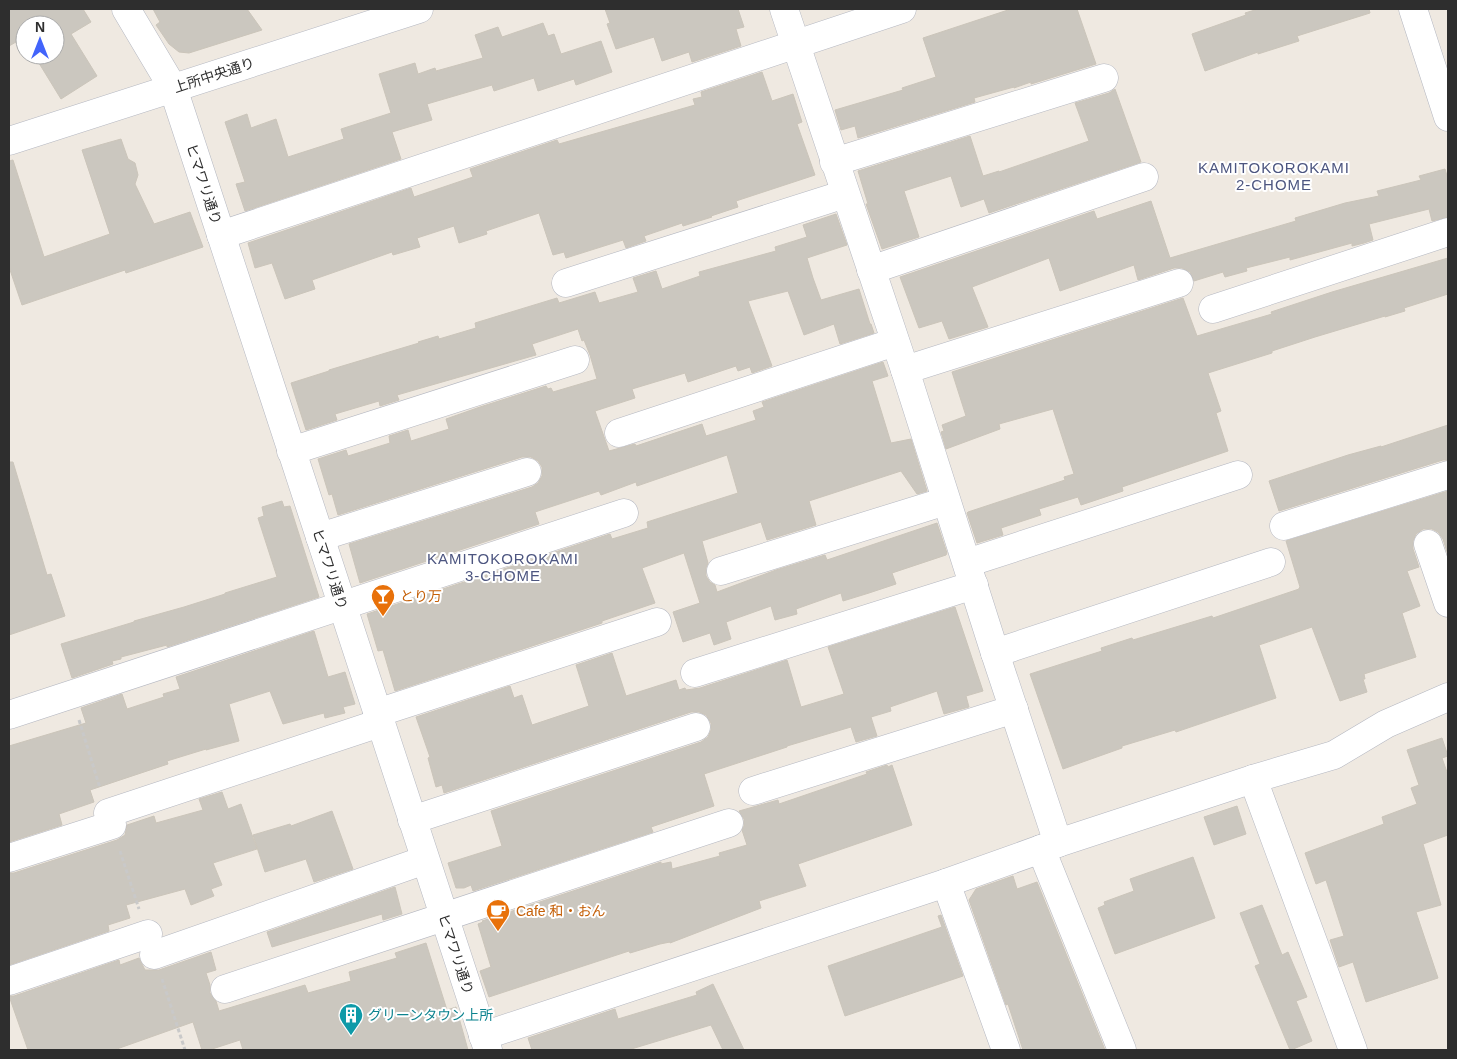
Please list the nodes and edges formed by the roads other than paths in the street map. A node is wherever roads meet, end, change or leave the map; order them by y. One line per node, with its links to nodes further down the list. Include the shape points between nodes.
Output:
1 (126, 9): 8 (street, ヒマワリ通り)
2 (784, 9): 6 (street)
3 (902, 9): 6 (street)
4 (1412, 9): 9 (street)
5 (408, 10): 8 (street, 上所中央通り)
6 (795, 44): 11 (street); 15 (street)
7 (1104, 78): 11 (street)
8 (172, 88): 10 (street, 上所中央通り); 15 (street, ヒマワリ通り)
9 (1448, 116)
10 (9, 141)
11 (834, 162): 13 (street)
12 (1144, 177): 16 (street)
13 (846, 194): 16 (street); 17 (street)
14 (1448, 232): 19 (street)
15 (221, 235): 24 (street, ヒマワリ通り)
16 (871, 270): 20 (street)
17 (566, 283)
18 (1179, 283): 22 (street)
19 (1213, 309)
20 (895, 342): 22 (street); 23 (street)
21 (575, 360): 24 (street)
22 (905, 370): 28 (street)
23 (619, 433)
24 (291, 451): 31 (street, ヒマワリ通り)
25 (527, 472): 31 (street)
26 (1238, 475): 35 (street)
27 (1448, 475): 30 (street)
28 (946, 501): 34 (street); 35 (street)
29 (624, 513): 37 (street)
30 (1284, 526)
31 (320, 538): 37 (street, ヒマワリ通り)
32 (1428, 544): 36 (street)
33 (1271, 562): 39 (street)
34 (721, 572)
35 (970, 574): 39 (street); 40 (street)
36 (1448, 604)
37 (342, 606): 43 (street); 44 (street, ヒマワリ通り)
38 (657, 622): 44 (street)
39 (995, 654): 42 (street)
40 (695, 673)
41 (1448, 697): 46 (street, via 1386,724 1334,755)
42 (1014, 709): 47 (street); 50 (street)
43 (9, 715)
44 (378, 718): 48 (street, ヒマワリ通り); 51 (street)
45 (696, 726): 48 (street)
46 (1253, 779): 50 (street); 60 (street)
47 (753, 791)
48 (412, 820): 52 (street, ヒマワリ通り)
49 (729, 822): 54 (street)
50 (1050, 846): 53 (street); 59 (street)
51 (9, 858)
52 (425, 860): 54 (street, ヒマワリ通り); 55 (street, via 151,944)
53 (946, 883): 57 (street); 58 (street)
54 (444, 916): 56 (street); 57 (street, ヒマワリ通り)
55 (9, 981)
56 (225, 989)
57 (485, 1043)
58 (1006, 1050)
59 (1122, 1050)
60 (1352, 1050)

